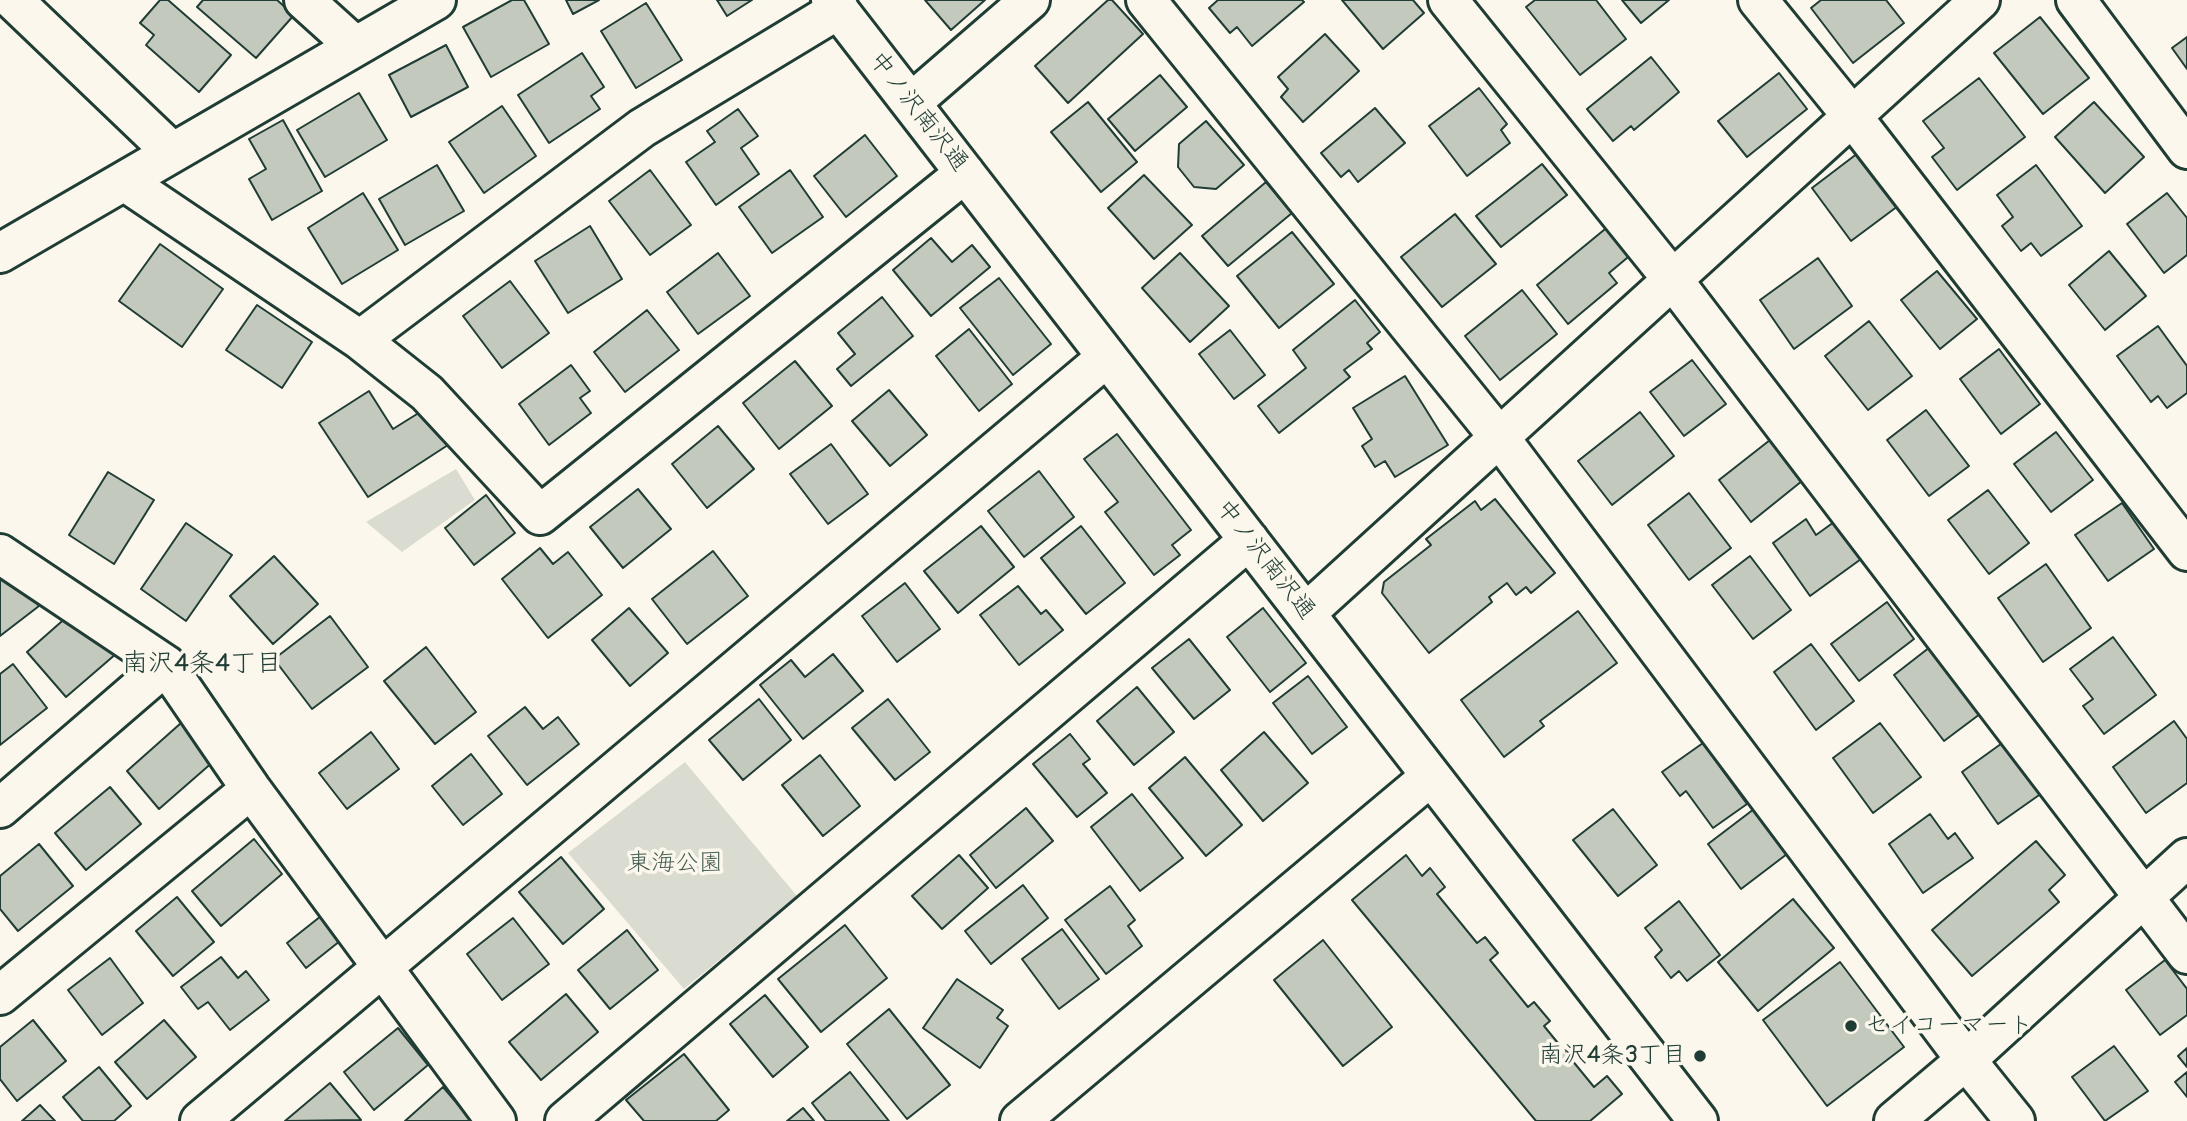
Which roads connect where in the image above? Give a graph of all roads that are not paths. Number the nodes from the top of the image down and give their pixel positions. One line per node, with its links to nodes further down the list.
1 (13, 0): 15 (street)
2 (304, 0): 11 (street)
3 (436, 0): 11 (street)
4 (1030, 0): 12 (street)
5 (1146, 0): 22 (street)
6 (1448, 0): 19 (street)
7 (1758, 0): 13 (street)
8 (1980, 0): 13 (street)
9 (2077, 0): 14 (street)
10 (835, 5): 12 (street, 中ノ沢南沢通); 20 (street)
11 (355, 46): 15 (street)
12 (912, 102): 16 (street, 中ノ沢南沢通)
13 (1852, 116): 19 (street); 24 (street)
14 (2187, 149)
15 (172, 152): 17 (street)
16 (965, 173): 20 (street); 21 (street, 中ノ沢南沢通)
17 (124, 181): 18 (street); 20 (street)
18 (0, 253)
19 (1673, 280): 22 (street); 32 (street)
20 (360, 340)
21 (1107, 357): 23 (street, 中ノ沢南沢通); 34 (street)
22 (1499, 438): 26 (street); 36 (street)
23 (1249, 540): 26 (street, 中ノ沢南沢通); 39 (street)
24 (2187, 551)
25 (0, 554): 27 (street)
26 (1306, 612): 28 (street, 中ノ沢南沢通)
27 (166, 665): 29 (street); 30 (street)
28 (1431, 776): 40 (street); 41 (street, 中ノ沢南沢通)
29 (251, 789): 34 (street); 35 (street)
30 (0, 808)
31 (2187, 858): 32 (street)
32 (2143, 899): 33 (street); 36 (street)
33 (2187, 954)
34 (383, 968): 37 (street); 38 (street)
35 (0, 995)
36 (1966, 1060): 42 (street); 43 (street)
37 (200, 1121)
38 (496, 1121)
39 (565, 1121)
40 (1020, 1121)
41 (1698, 1121)
42 (1894, 1121)
43 (2015, 1121)

